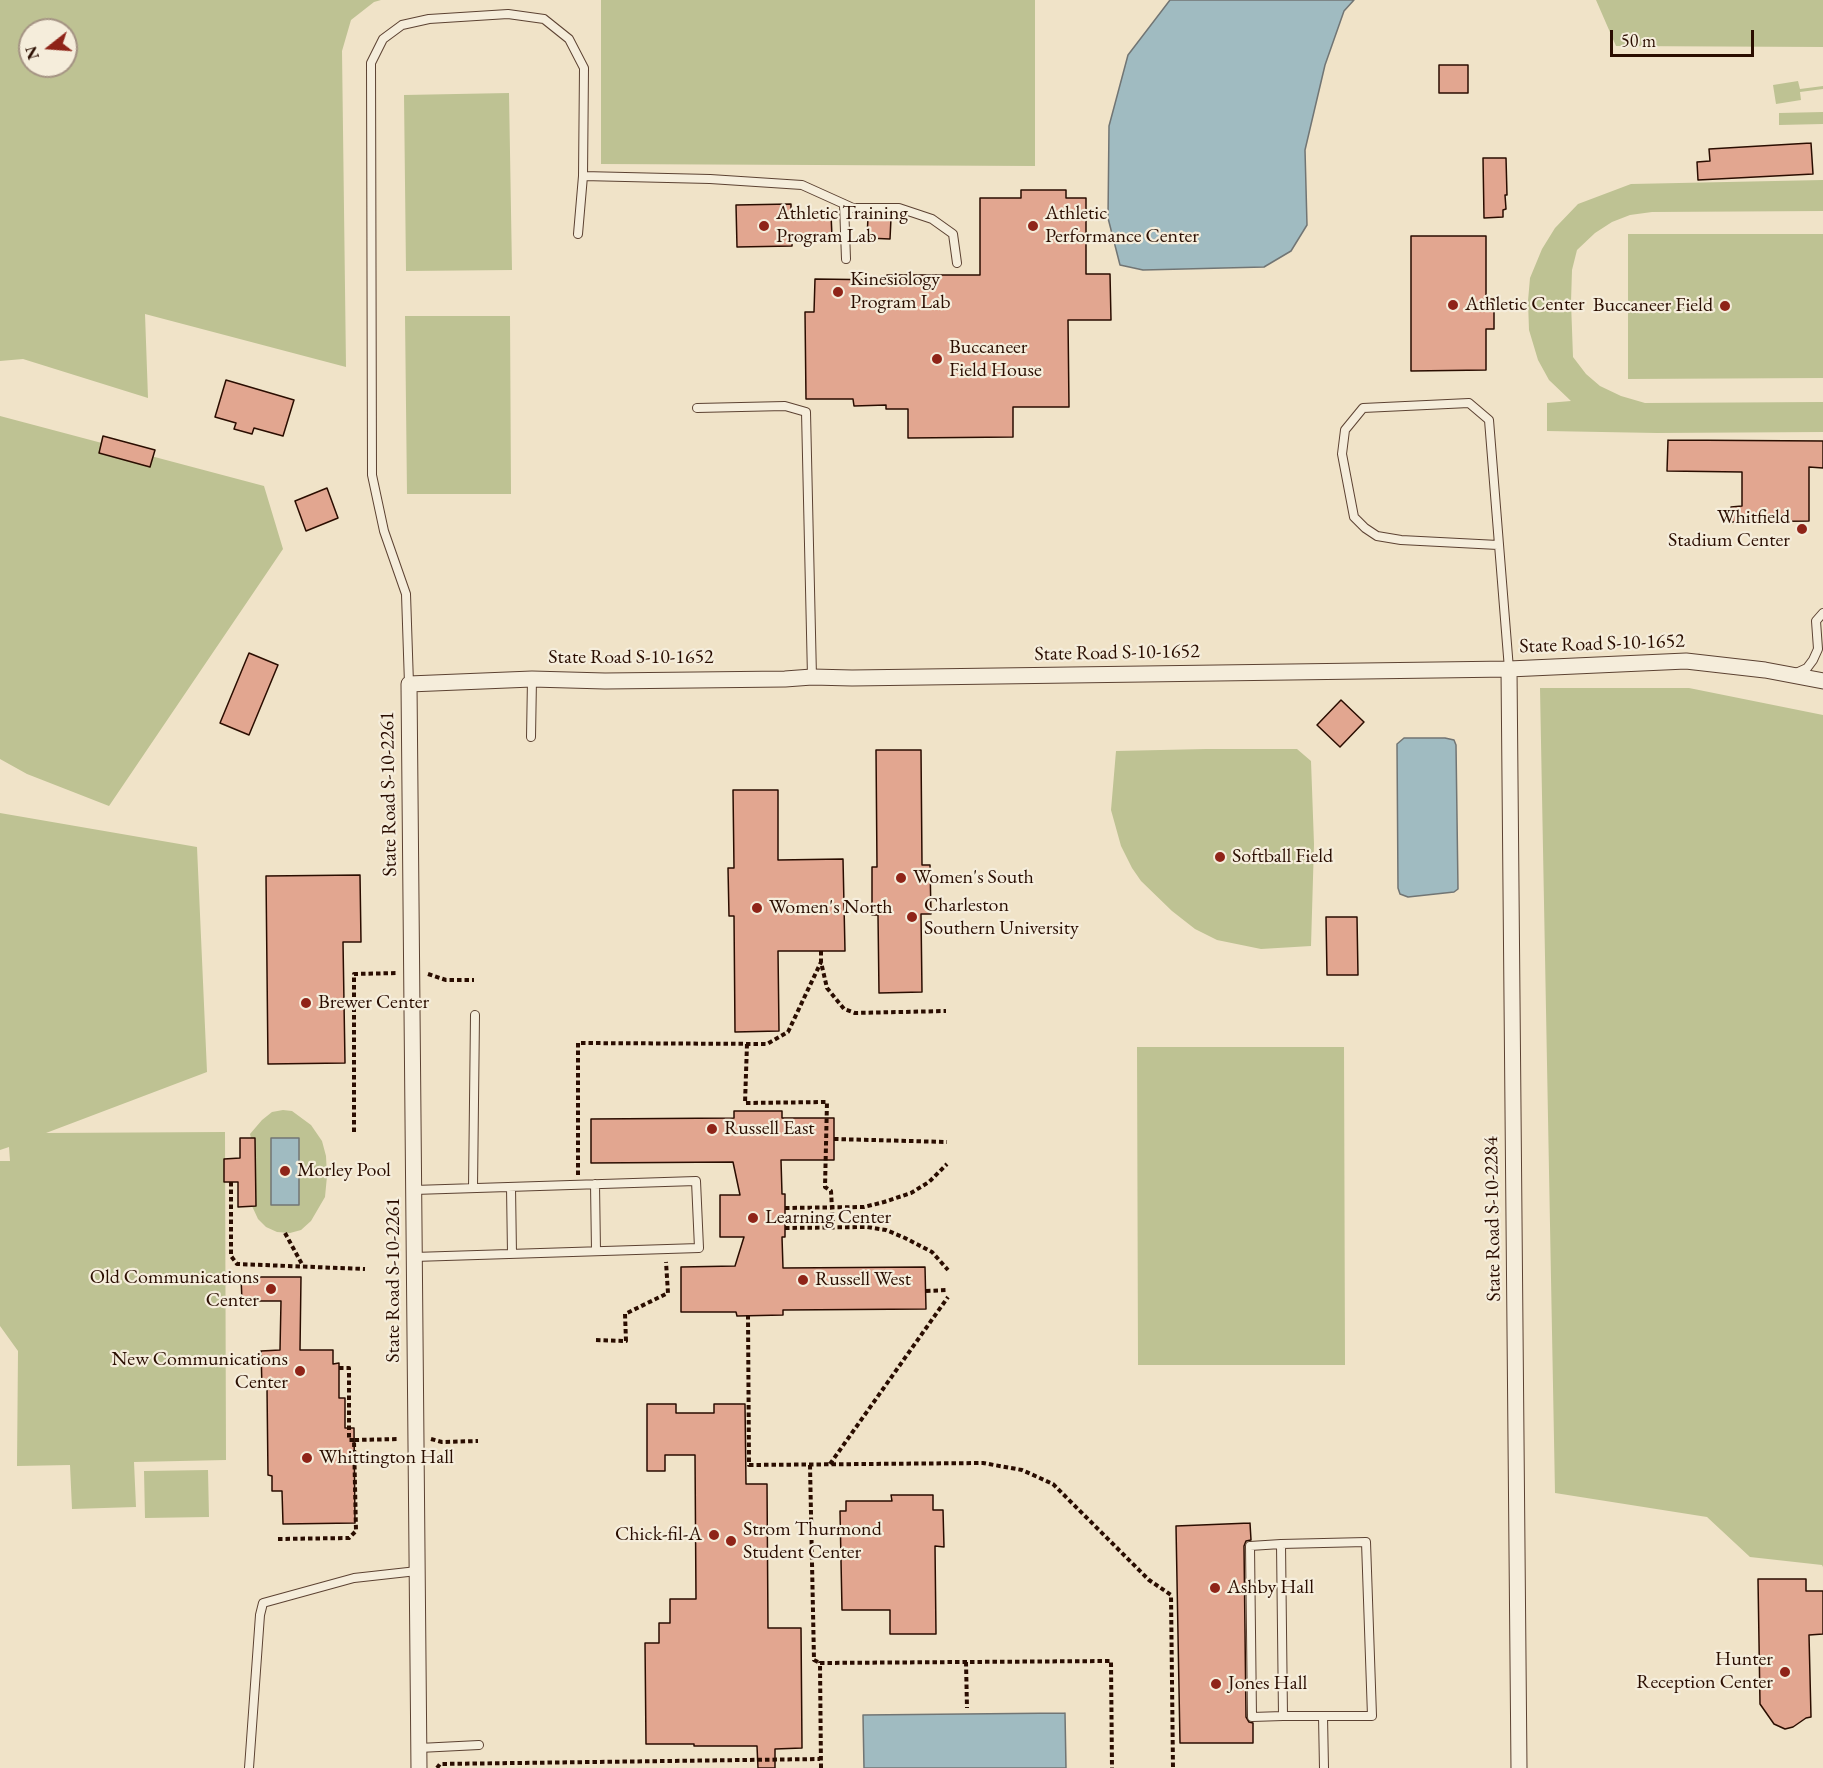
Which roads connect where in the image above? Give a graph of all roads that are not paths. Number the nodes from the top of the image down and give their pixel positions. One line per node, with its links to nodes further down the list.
1 (583, 176): 2 (lane); 3 (lane); 15 (lane)
2 (844, 204): 4 (lane); 5 (lane)
3 (578, 234)
4 (846, 259)
5 (957, 263)
6 (697, 408): 12 (lane)
7 (1498, 545): 7 (lane); 9 (lane)
8 (1823, 613): 11 (lane)
9 (1509, 669): 11 (street, State Road S-10-1652); 12 (street, State Road S-10-1652); 34 (street, State Road S-10-2284)
10 (1823, 674): 11 (lane)
11 (1791, 675): 14 (street, State Road S-10-1652)
12 (812, 677): 13 (street, State Road S-10-1652)
13 (532, 679): 15 (street, State Road S-10-1652); 16 (lane)
14 (1823, 681)
15 (409, 684): 21 (street, State Road S-10-2261)
16 (531, 737)
17 (475, 1015): 20 (lane)
18 (596, 1184): 19 (lane); 22 (lane); 22 (lane)
19 (511, 1187): 20 (lane); 23 (lane)
20 (473, 1188): 21 (lane)
21 (414, 1190): 24 (street, State Road S-10-2261)
22 (596, 1251): 23 (lane)
23 (512, 1254): 24 (lane)
24 (414, 1257): 26 (street, State Road S-10-2261)
25 (1281, 1544): 27 (lane); 27 (lane); 28 (lane)
26 (417, 1571): 30 (street, State Road S-10-2261); 31 (lane)
27 (1283, 1716): 28 (lane)
28 (1323, 1716): 33 (lane)
29 (479, 1745): 30 (lane)
30 (419, 1748): 32 (street, State Road S-10-2261)
31 (249, 1768)
32 (419, 1768)
33 (1324, 1768)
34 (1519, 1768)

